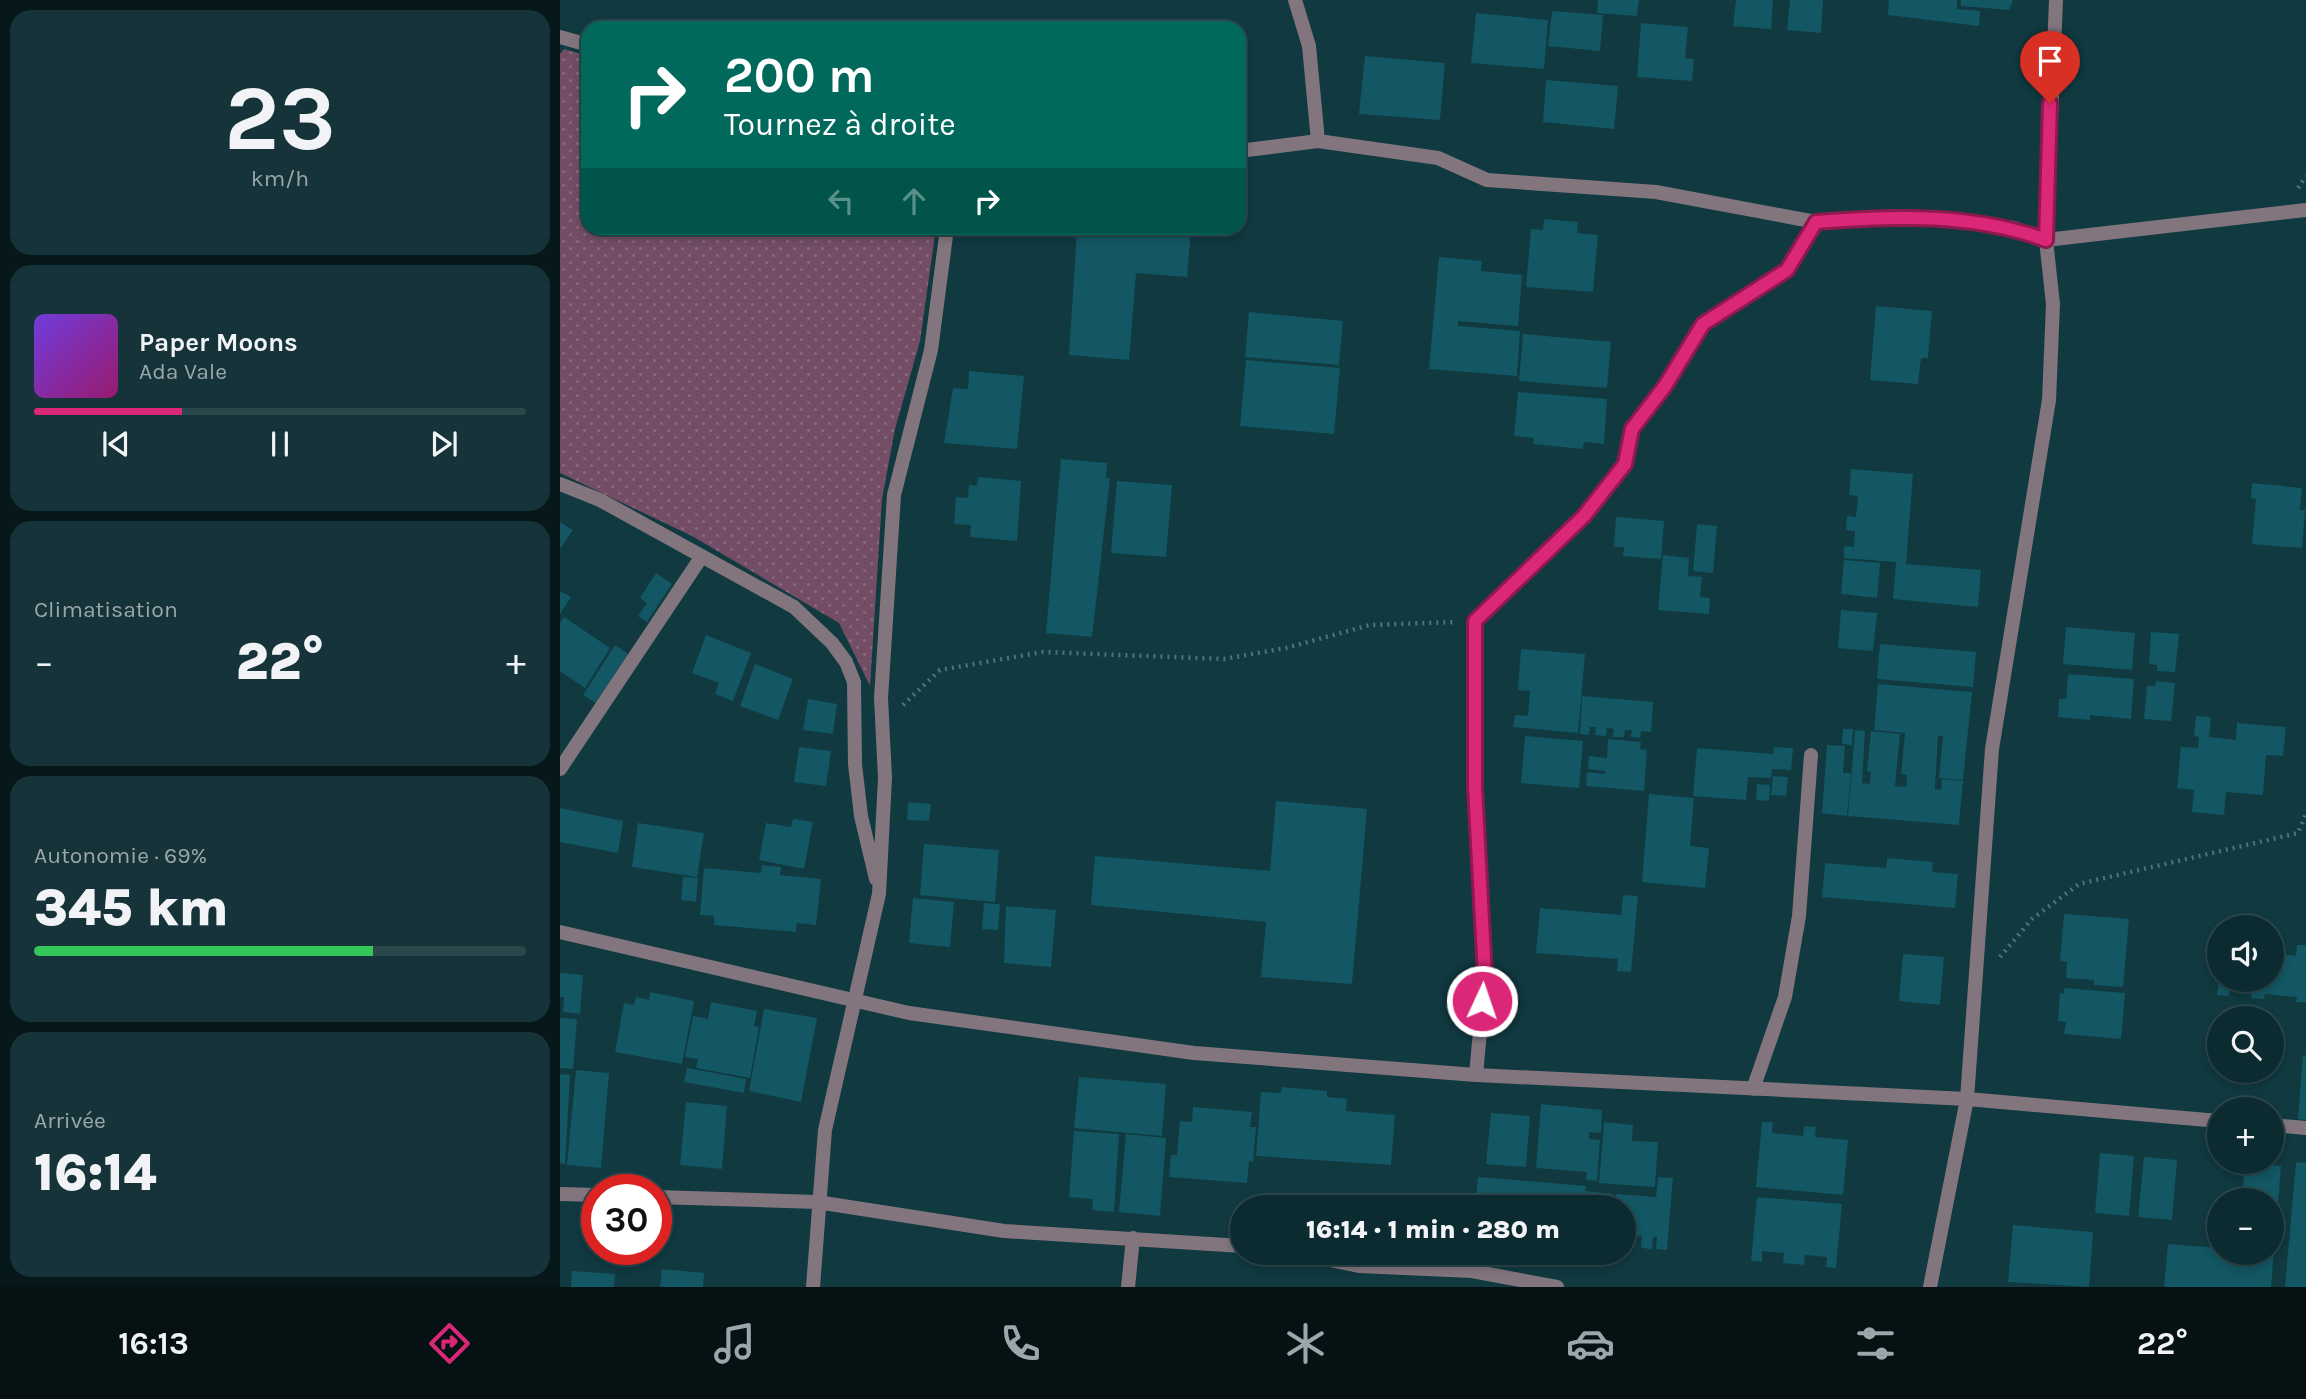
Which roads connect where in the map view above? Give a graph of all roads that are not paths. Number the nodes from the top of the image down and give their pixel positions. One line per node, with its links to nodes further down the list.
1 (1295, 0): 5 (street)
2 (2056, 0): 10 (street)
3 (560, 37): 4 (street)
4 (581, 44)
5 (1318, 141): 6 (street); 8 (street)
6 (1246, 150)
7 (2306, 209): 10 (street)
8 (1816, 222): 10 (street); 18 (street)
9 (946, 235): 15 (street)
10 (2046, 240): 20 (street)
11 (560, 484): 12 (street)
12 (702, 556): 14 (street); 15 (street)
13 (1811, 755): 19 (street)
14 (560, 769)
15 (879, 894): 17 (street)
16 (560, 932): 17 (street)
17 (853, 1001): 18 (street); 27 (street)
18 (1476, 1075): 19 (street)
19 (1753, 1089): 20 (street)
20 (1966, 1099): 21 (street); 34 (street)
21 (2207, 1120)
22 (2284, 1126): 23 (street)
23 (2306, 1128)
24 (560, 1194): 25 (street)
25 (581, 1195)
26 (672, 1197): 27 (street)
27 (817, 1202): 28 (street); 31 (street)
28 (1133, 1238): 29 (street); 32 (street)
29 (1230, 1245)
30 (1355, 1265): 33 (street)
31 (813, 1287)
32 (1128, 1287)
33 (1557, 1287)
34 (1930, 1287)

